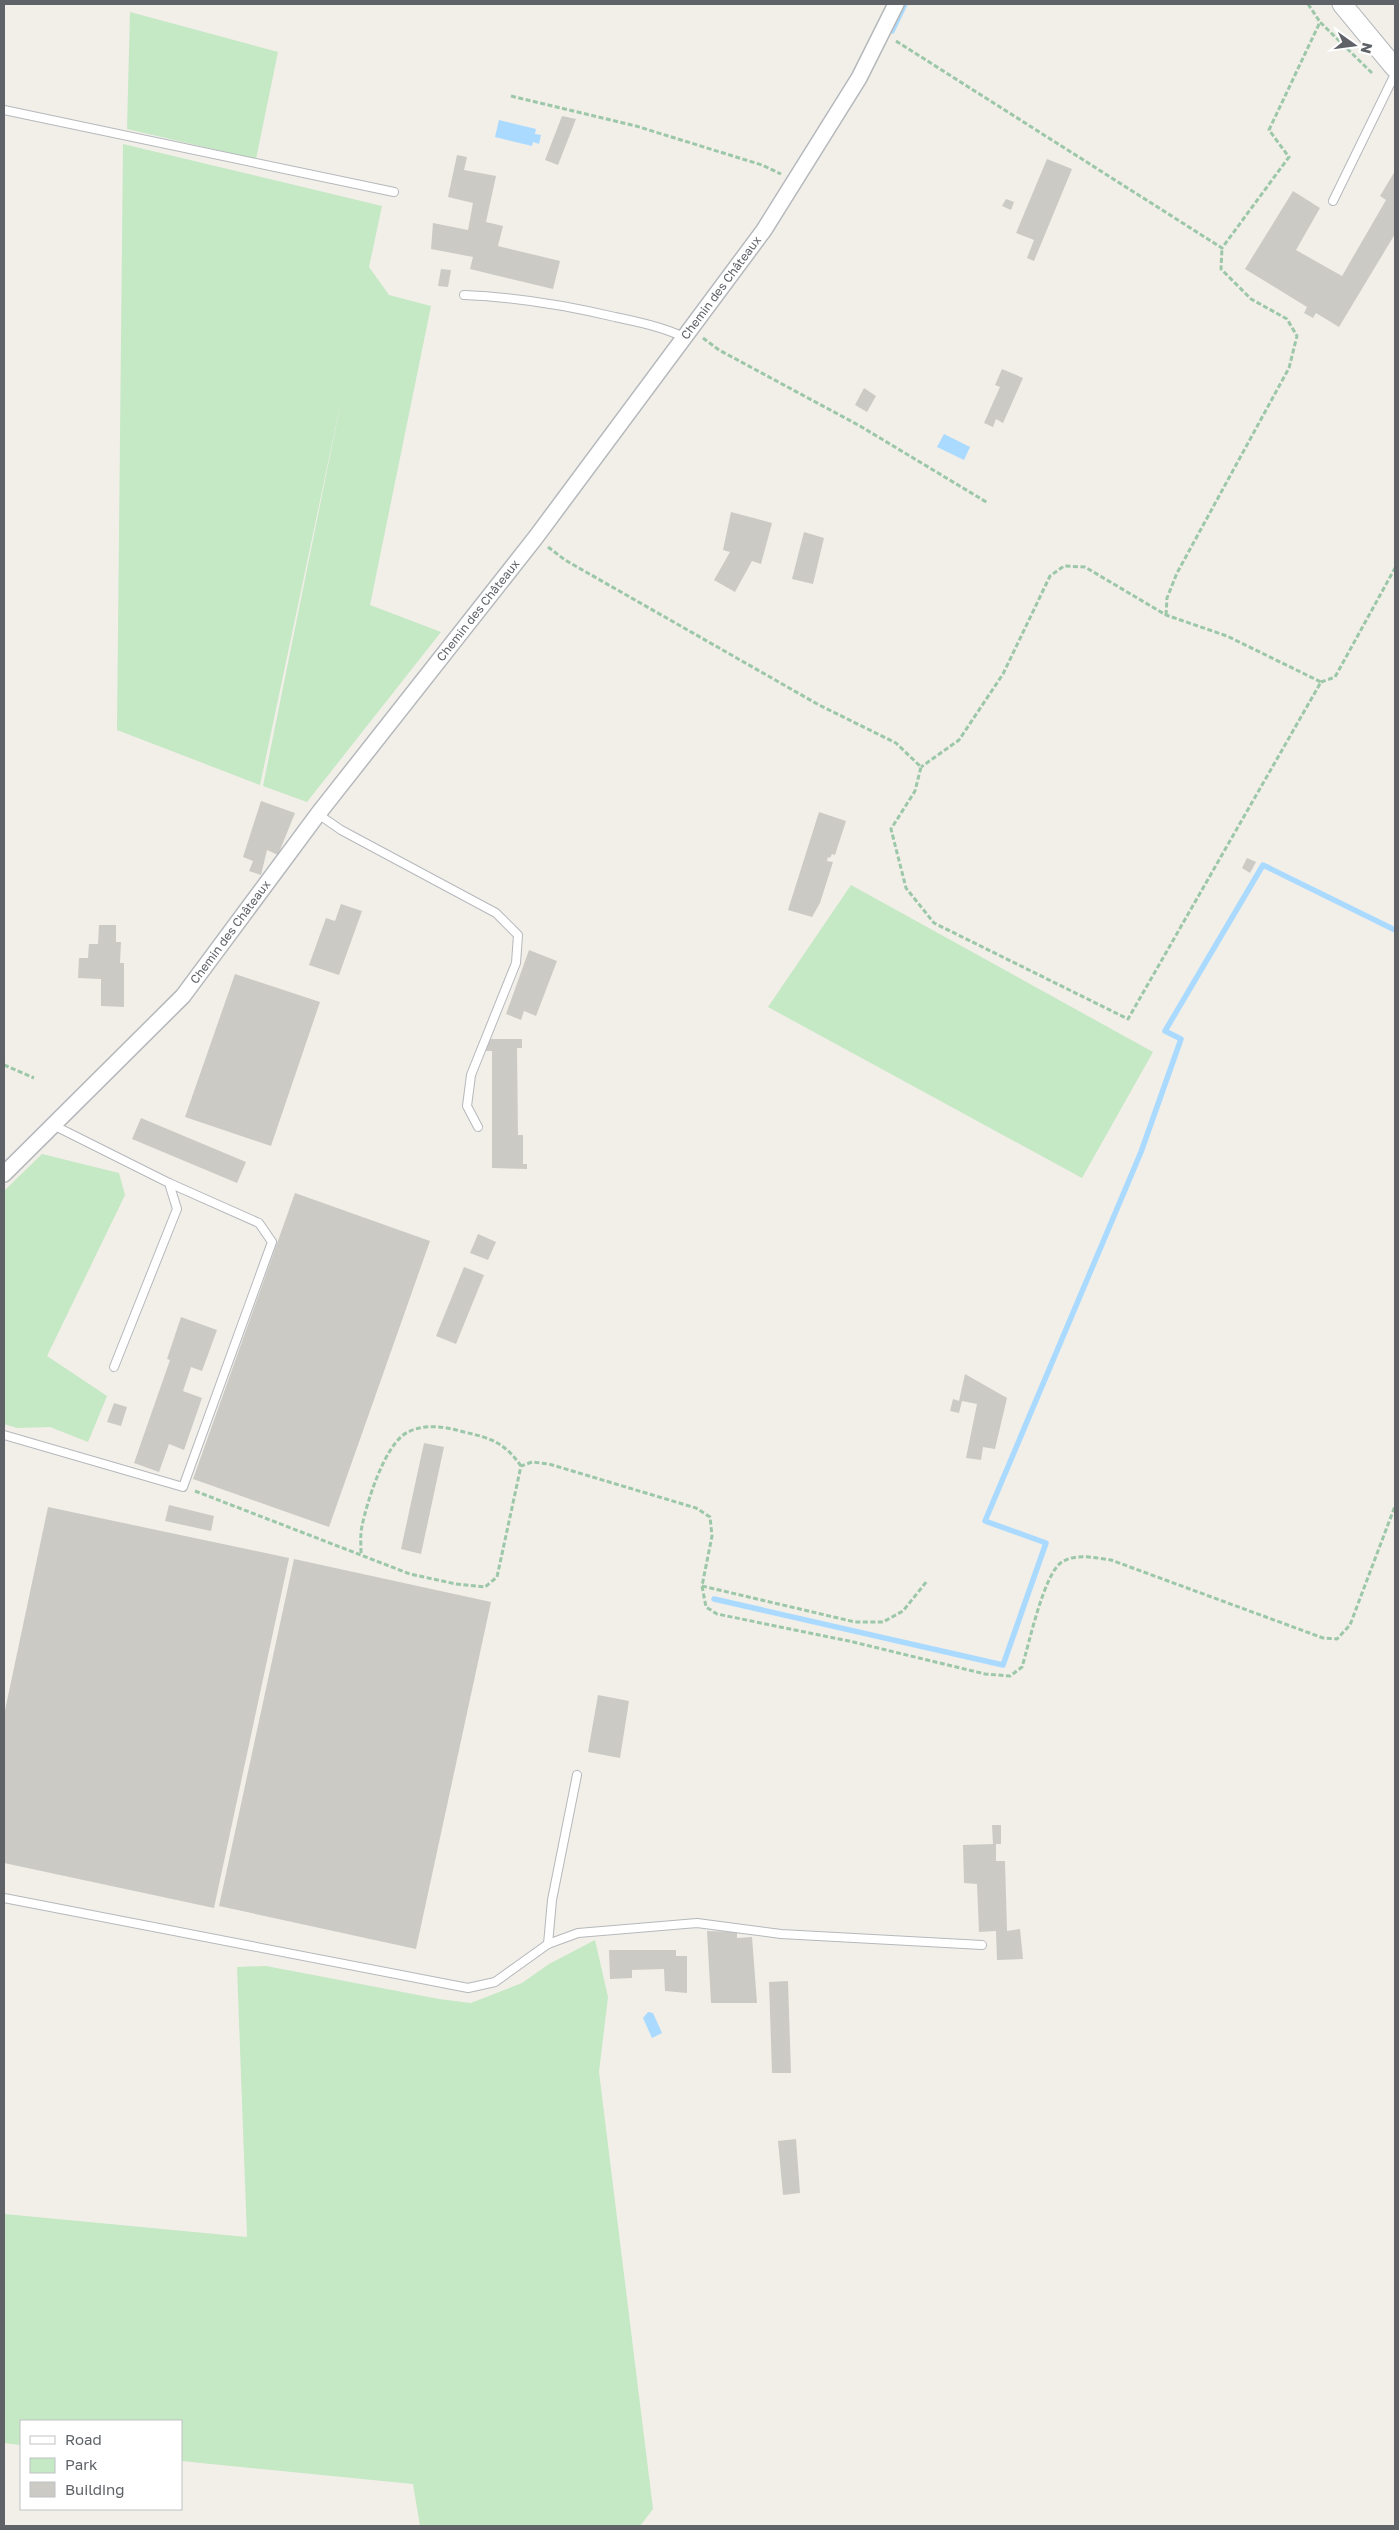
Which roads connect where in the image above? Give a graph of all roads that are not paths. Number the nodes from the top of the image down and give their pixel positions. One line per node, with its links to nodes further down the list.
1 (896, 4): 9 (street, Chemin des Châteaux)
2 (1342, 4): 3 (street)
3 (1395, 68)
4 (1395, 74): 7 (lane)
5 (4, 110): 6 (lane)
6 (394, 192)
7 (1333, 200)
8 (464, 295): 9 (lane)
9 (687, 333): 10 (street, Chemin des Châteaux)
10 (318, 814): 11 (street, Chemin des Châteaux); 12 (lane)
11 (53, 1125): 13 (street, Chemin des Châteaux); 14 (lane)
12 (478, 1127)
13 (4, 1174)
14 (169, 1183): 15 (lane); 16 (lane)
15 (114, 1367)
16 (4, 1435)
17 (577, 1775): 19 (lane)
18 (4, 1898): 19 (lane)
19 (548, 1944): 20 (lane)
20 (982, 1945)

